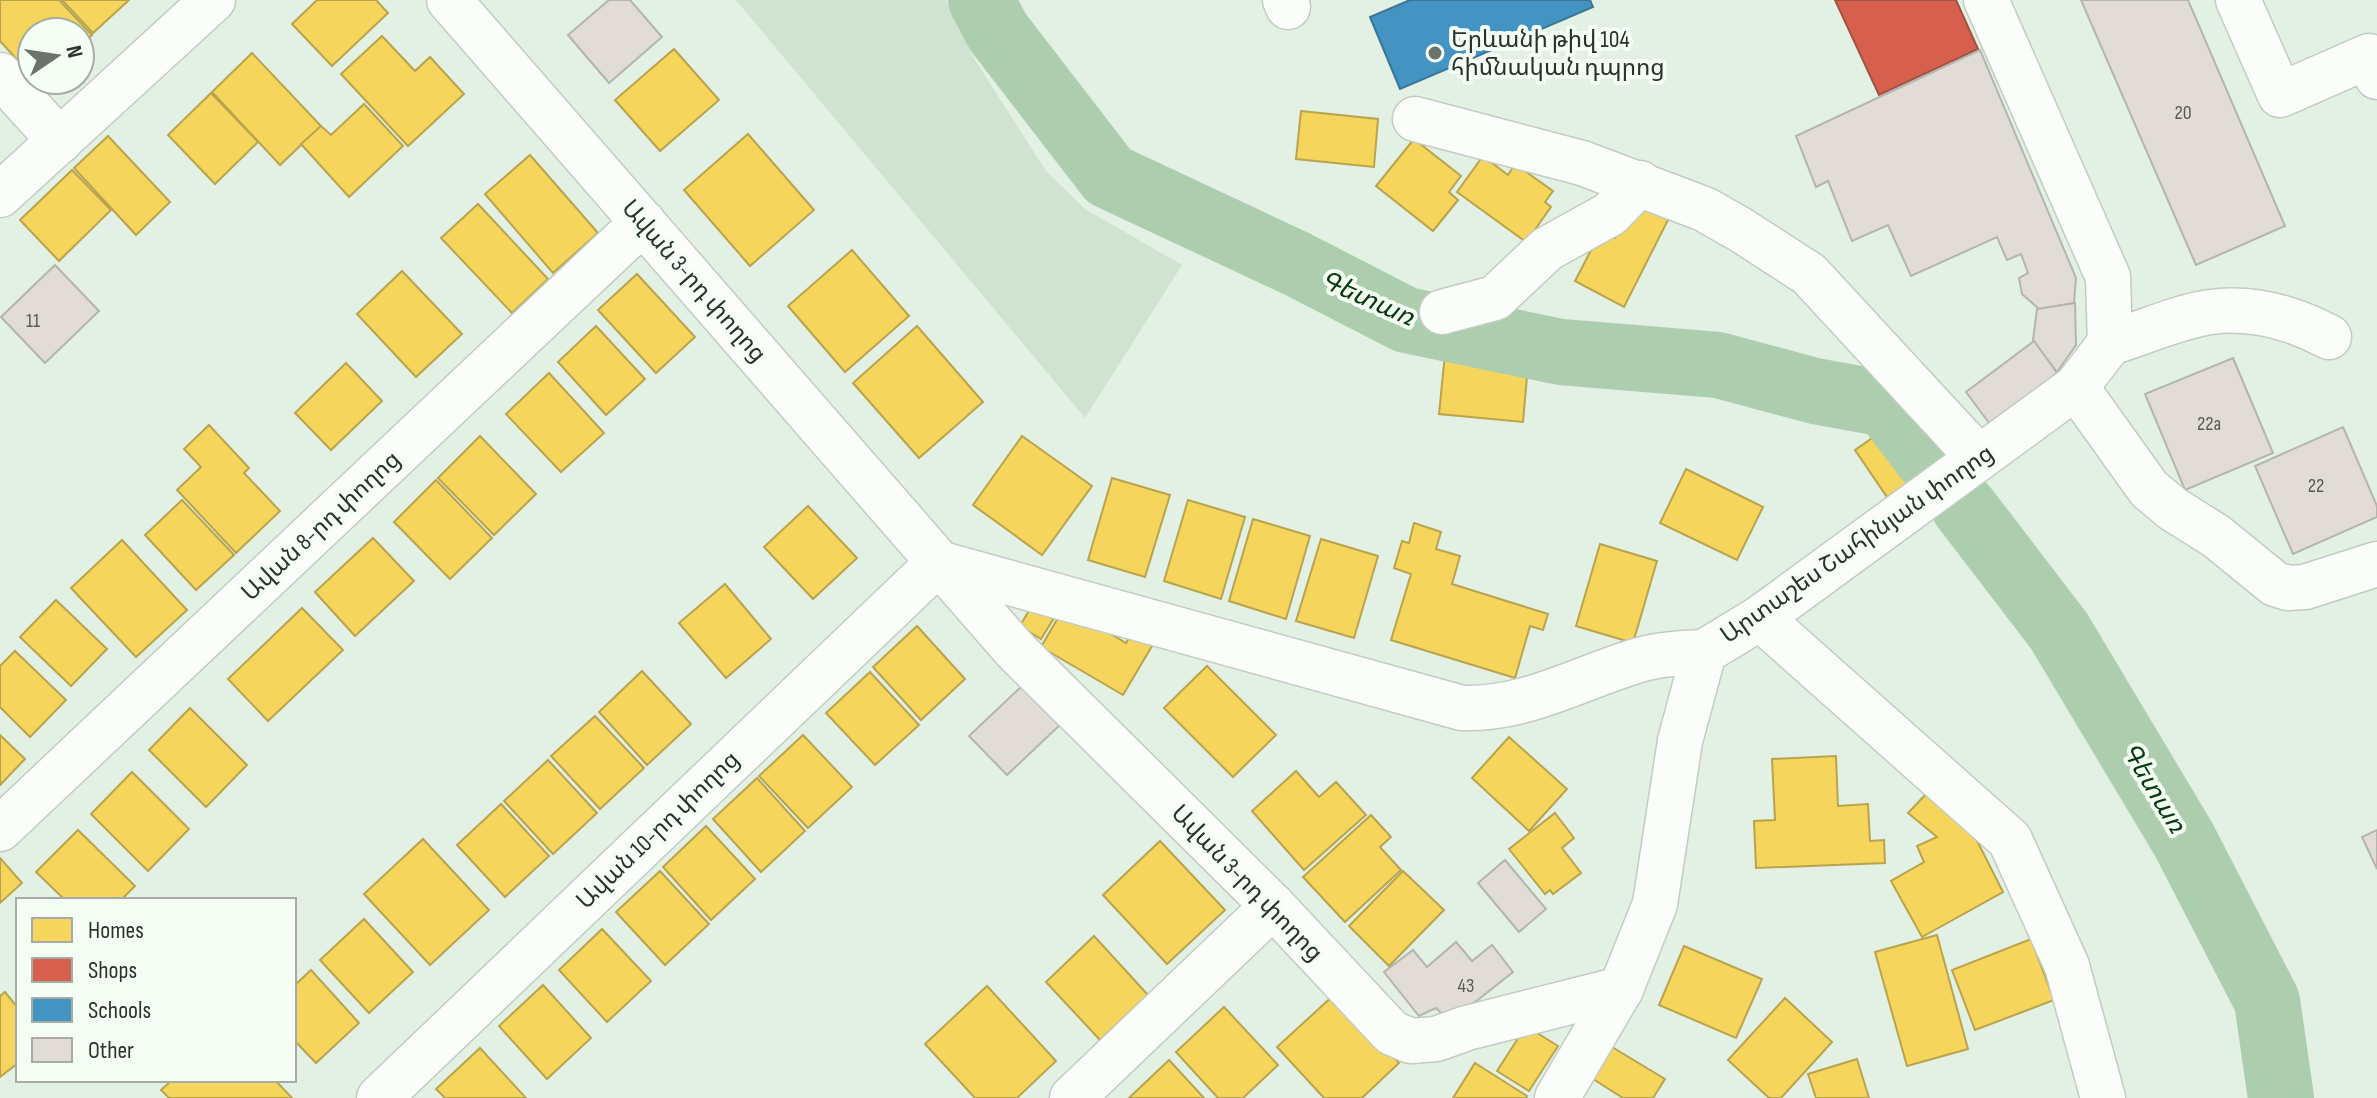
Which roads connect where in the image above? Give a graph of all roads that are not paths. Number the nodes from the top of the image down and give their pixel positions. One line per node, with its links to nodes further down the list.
1 (213, 0): 8 (street)
2 (449, 0): 11 (street, Ավան 3-րդ փողոց)
3 (1986, 0): 14 (street)
4 (2238, 0): 6 (street)
5 (0, 75): 8 (street)
6 (2377, 77)
7 (1415, 119): 9 (street)
8 (60, 141): 10 (street)
9 (1640, 183): 12 (street); 16 (street)
10 (0, 195)
11 (643, 222): 17 (street, Ավան 3-րդ փողոց); 21 (street, Ավան 8-րդ փողոց)
12 (1442, 312)
13 (2329, 337): 14 (street)
14 (2110, 343): 15 (street, Արտաշես Շահինյան փողոց)
15 (2076, 387): 16 (street, Արտաշես Շահինյան փողոց); 18 (street)
16 (1979, 458): 19 (street, Արտաշես Շահինյան փողոց)
17 (938, 563): 20 (street); 22 (street, Ավան 3-րդ փողոց); 24 (street, Ավան 10-րդ փողոց)
18 (2377, 564)
19 (1760, 618): 20 (street, Արտաշես Շահինյան փողոց); 27 (street)
20 (1704, 652): 23 (street, Արտաշես Շահինյան փողոց)
21 (0, 829)
22 (1273, 906): 23 (street, Ավան 3-րդ փողոց); 25 (street)
23 (1621, 989): 26 (street, Արտաշես Շահինյան փողոց)
24 (379, 1098)
25 (1072, 1098)
26 (1557, 1098)
27 (2103, 1098)

